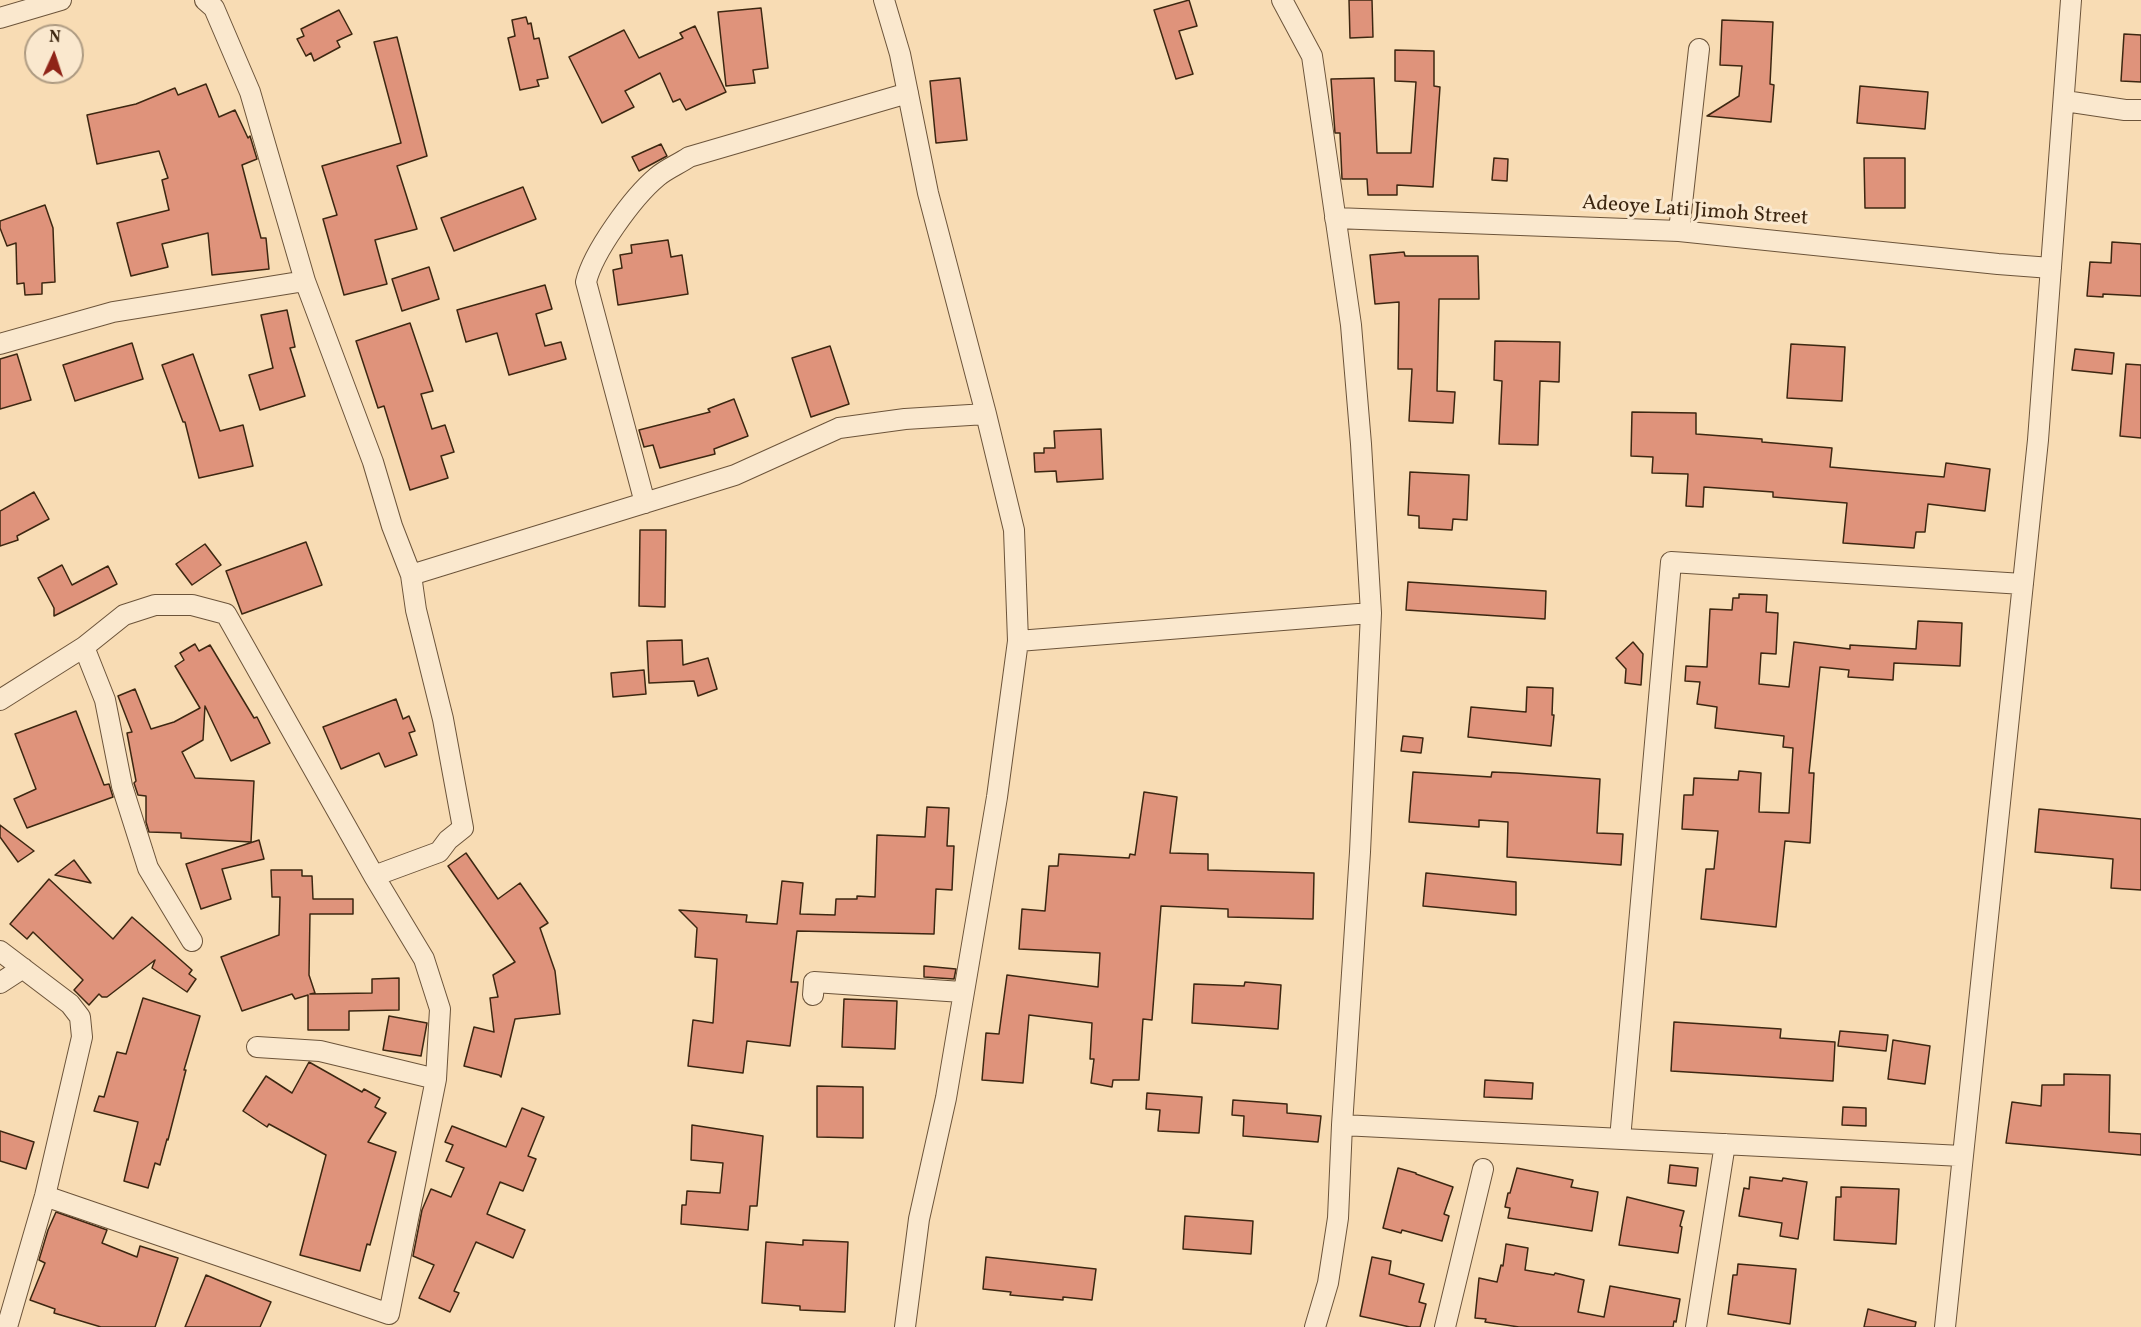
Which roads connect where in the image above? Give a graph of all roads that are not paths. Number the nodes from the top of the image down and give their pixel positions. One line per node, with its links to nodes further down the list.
1 (61, 0): 6 (street)
2 (205, 0): 14 (street)
3 (884, 0): 8 (street)
4 (1282, 0): 11 (street)
5 (2071, 0): 9 (street)
6 (0, 18)
7 (1699, 49): 12 (street)
8 (908, 93): 16 (street); 17 (street)
9 (2065, 101): 10 (street); 13 (street)
10 (2141, 110)
11 (1335, 218): 12 (street, Adeoye Lati Jimoh Street); 20 (street)
12 (1679, 231): 13 (street, Adeoye Lati Jimoh Street)
13 (2051, 268): 19 (street)
14 (305, 281): 15 (street); 18 (street)
15 (0, 344)
16 (986, 414): 17 (street); 21 (street)
17 (645, 502): 18 (street)
18 (411, 575): 24 (street)
19 (2023, 584): 34 (street); 36 (street)
20 (1371, 613): 21 (street); 33 (street)
21 (1018, 641): 29 (street)
22 (84, 647): 23 (street); 24 (street); 25 (street)
23 (0, 700)
24 (374, 876): 32 (street)
25 (192, 941)
26 (0, 951): 27 (street)
27 (23, 968): 28 (street); 38 (street)
28 (0, 983)
29 (962, 992): 30 (street); 40 (street)
30 (813, 995)
31 (257, 1047): 32 (street)
32 (436, 1079): 38 (street)
33 (1342, 1125): 34 (street); 41 (street)
34 (1620, 1139): 35 (street)
35 (1725, 1144): 36 (street); 43 (street)
36 (1962, 1156): 44 (street)
37 (1483, 1169): 42 (street)
38 (45, 1196): 39 (street)
39 (7, 1327)
40 (905, 1327)
41 (1315, 1327)
42 (1445, 1327)
43 (1696, 1327)
44 (1945, 1327)

